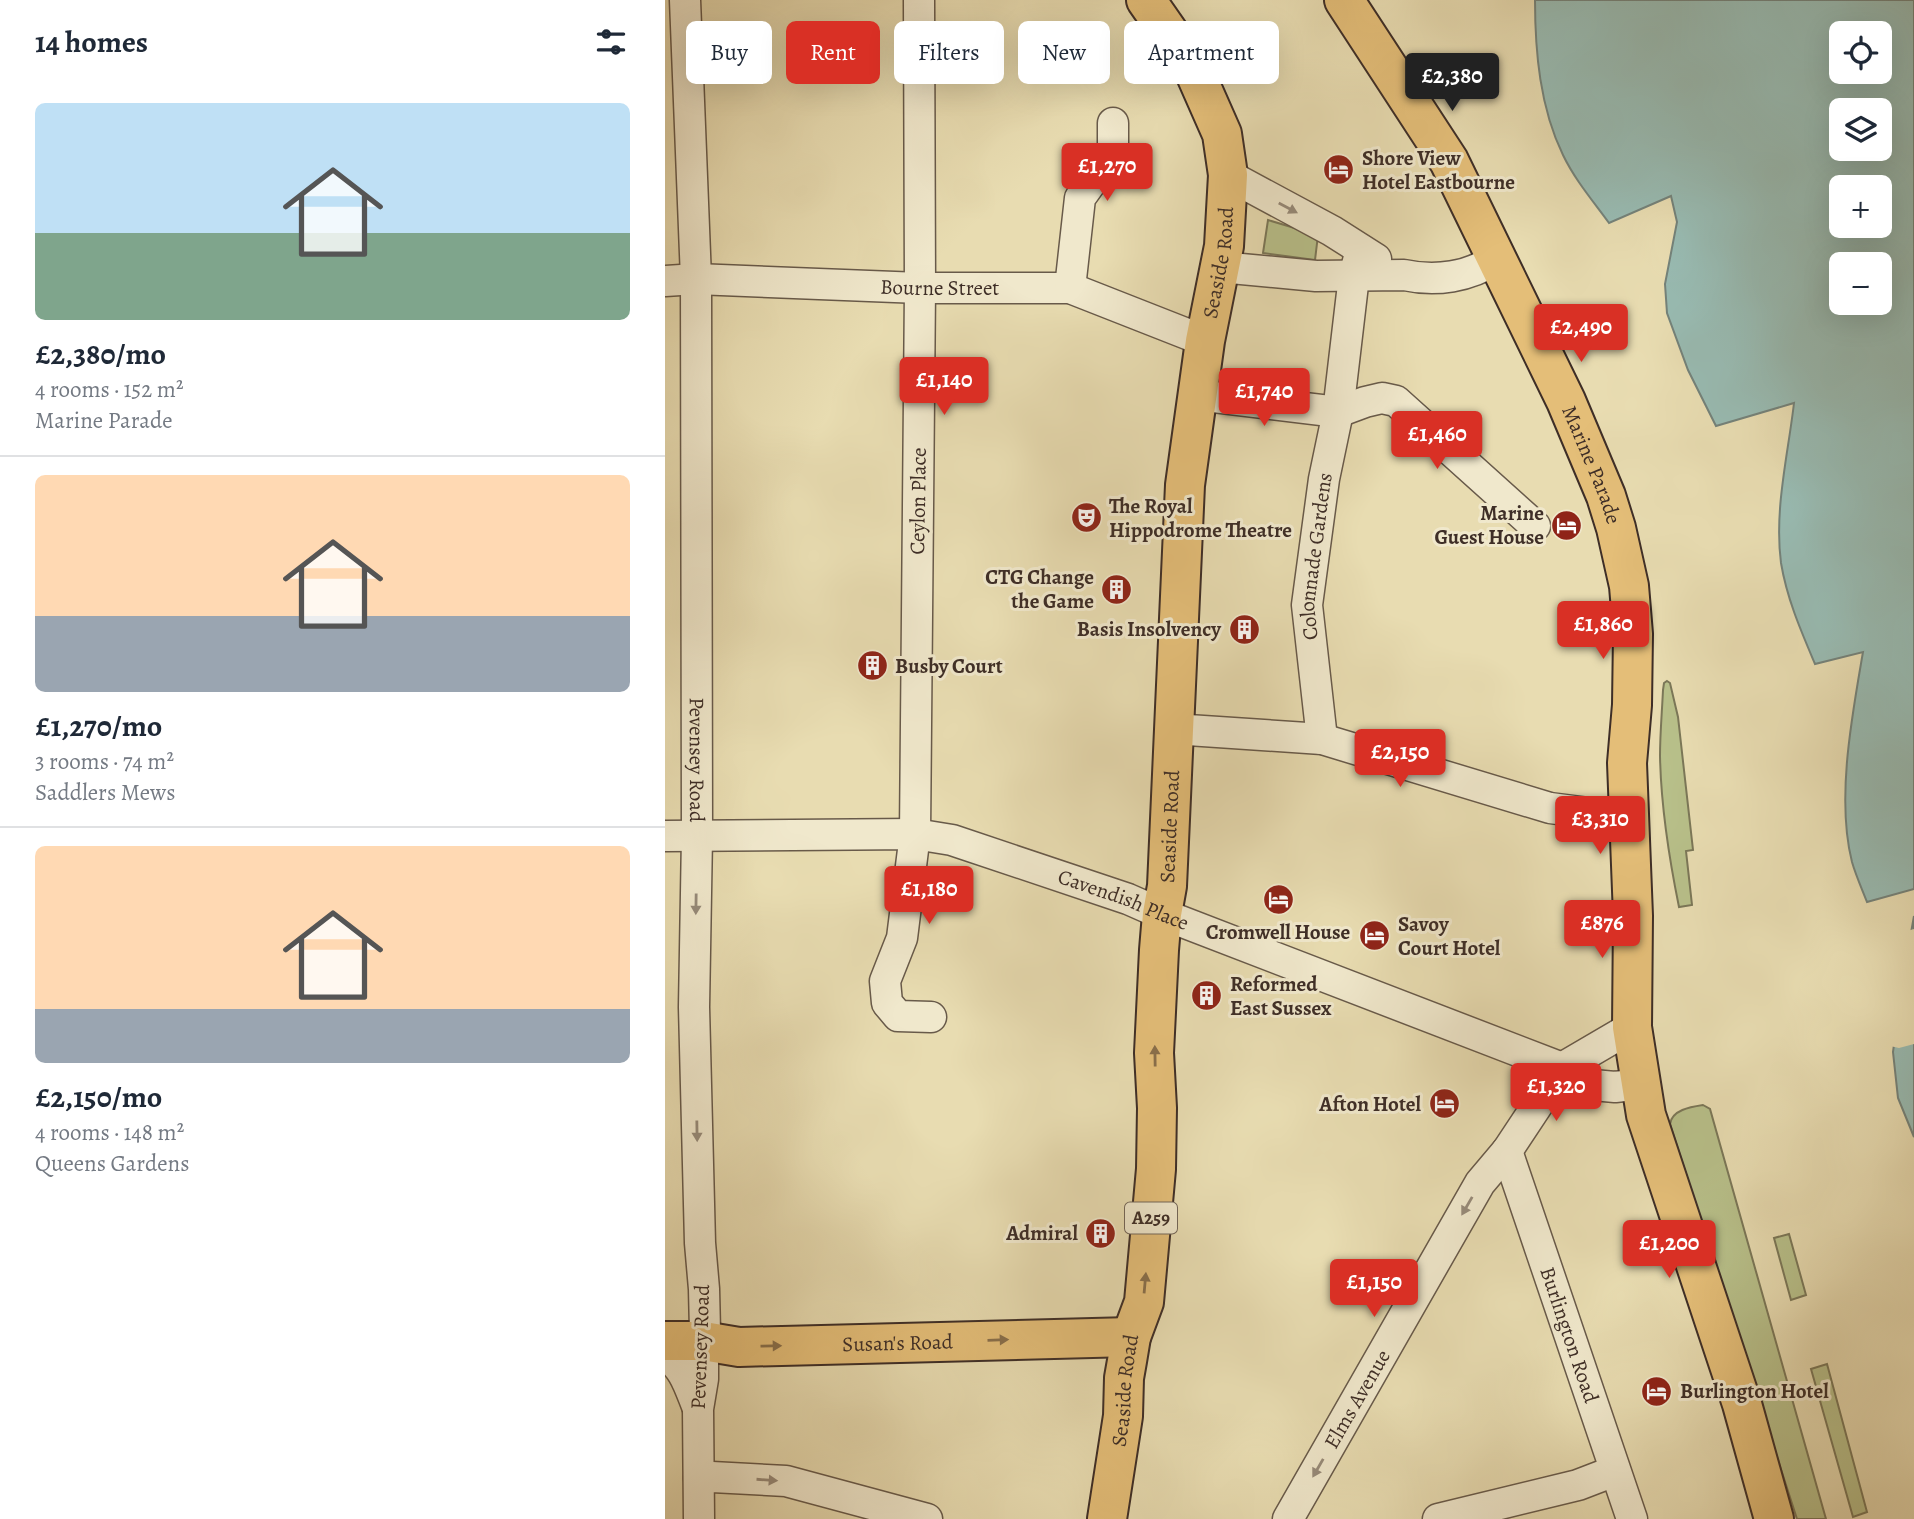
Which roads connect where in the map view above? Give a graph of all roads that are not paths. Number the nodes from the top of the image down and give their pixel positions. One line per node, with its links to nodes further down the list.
1 (685, 0): 12 (street, Pevensey Road)
2 (919, 0): 14 (street, Ceylon Place)
3 (1146, 0): 6 (main road, Seaside Road / A259)
4 (1343, 0): 8 (main road, Marine Parade)
5 (1113, 123): 15 (street)
6 (1228, 175): 7 (street, one-way to 7); 10 (main road, Seaside Road / A259)
7 (1332, 231): 9 (street); 11 (street)
8 (1496, 259): 9 (street); 22 (main road, Marine Parade)
9 (1357, 263): 11 (street); 18 (street, Colonnade Gardens)
10 (1220, 267): 11 (street); 16 (main road, Seaside Road / A259)
11 (1316, 276)
12 (696, 279): 13 (street, Bourne Street); 14 (street, Bourne Street); 25 (street, Pevensey Road)
13 (665, 281)
14 (920, 288): 15 (street, Bourne Street); 23 (street, Ceylon Place)
15 (1070, 288): 16 (street, Bourne Street)
16 (1205, 341): 17 (main road, Seaside Road / A259)
17 (1197, 395): 18 (street); 20 (main road, Seaside Road / A259)
18 (1338, 412): 19 (street); 21 (street, Colonnade Gardens)
19 (1535, 526)
20 (1173, 729): 21 (street); 26 (main road, Seaside Road / A259)
21 (1322, 739): 22 (street)
22 (1628, 818): 28 (main road, Marine Parade)
23 (915, 834): 25 (street, Cavendish Place); 26 (street, Cavendish Place); 27 (street, Ceylon Place)
24 (665, 836): 25 (street, Cavendish Place)
25 (697, 836): 34 (street, Pevensey Road, one-way to 34)
26 (1162, 914): 29 (street, Cavendish Place); 32 (main road, Seaside Road / A259, one-way to 26)
27 (931, 1017)
28 (1632, 1027): 29 (street); 30 (main road, Marine Parade)
29 (1562, 1068): 30 (street, Cavendish Place); 31 (street, Elms Avenue)
30 (1641, 1084): 45 (main road, Marine Parade)
31 (1507, 1151): 37 (street, Burlington Road); 42 (street, Elms Avenue, one-way to 42)
32 (1131, 1337): 34 (main road, Susan's Road, one-way to 32); 41 (main road, Seaside Road / A259)
33 (665, 1341): 34 (main road, Susan's Road)
34 (703, 1341): 36 (street, Pevensey Road)
35 (665, 1354): 36 (street)
36 (698, 1409): 38 (street, Pevensey Road)
37 (1613, 1468): 43 (street); 44 (street, Burlington Road)
38 (699, 1478): 39 (street, Pevensey Road); 40 (street, one-way to 40)
39 (699, 1519)
40 (927, 1519)
41 (1107, 1519)
42 (1288, 1519)
43 (1438, 1519)
44 (1632, 1519)
45 (1774, 1519)

